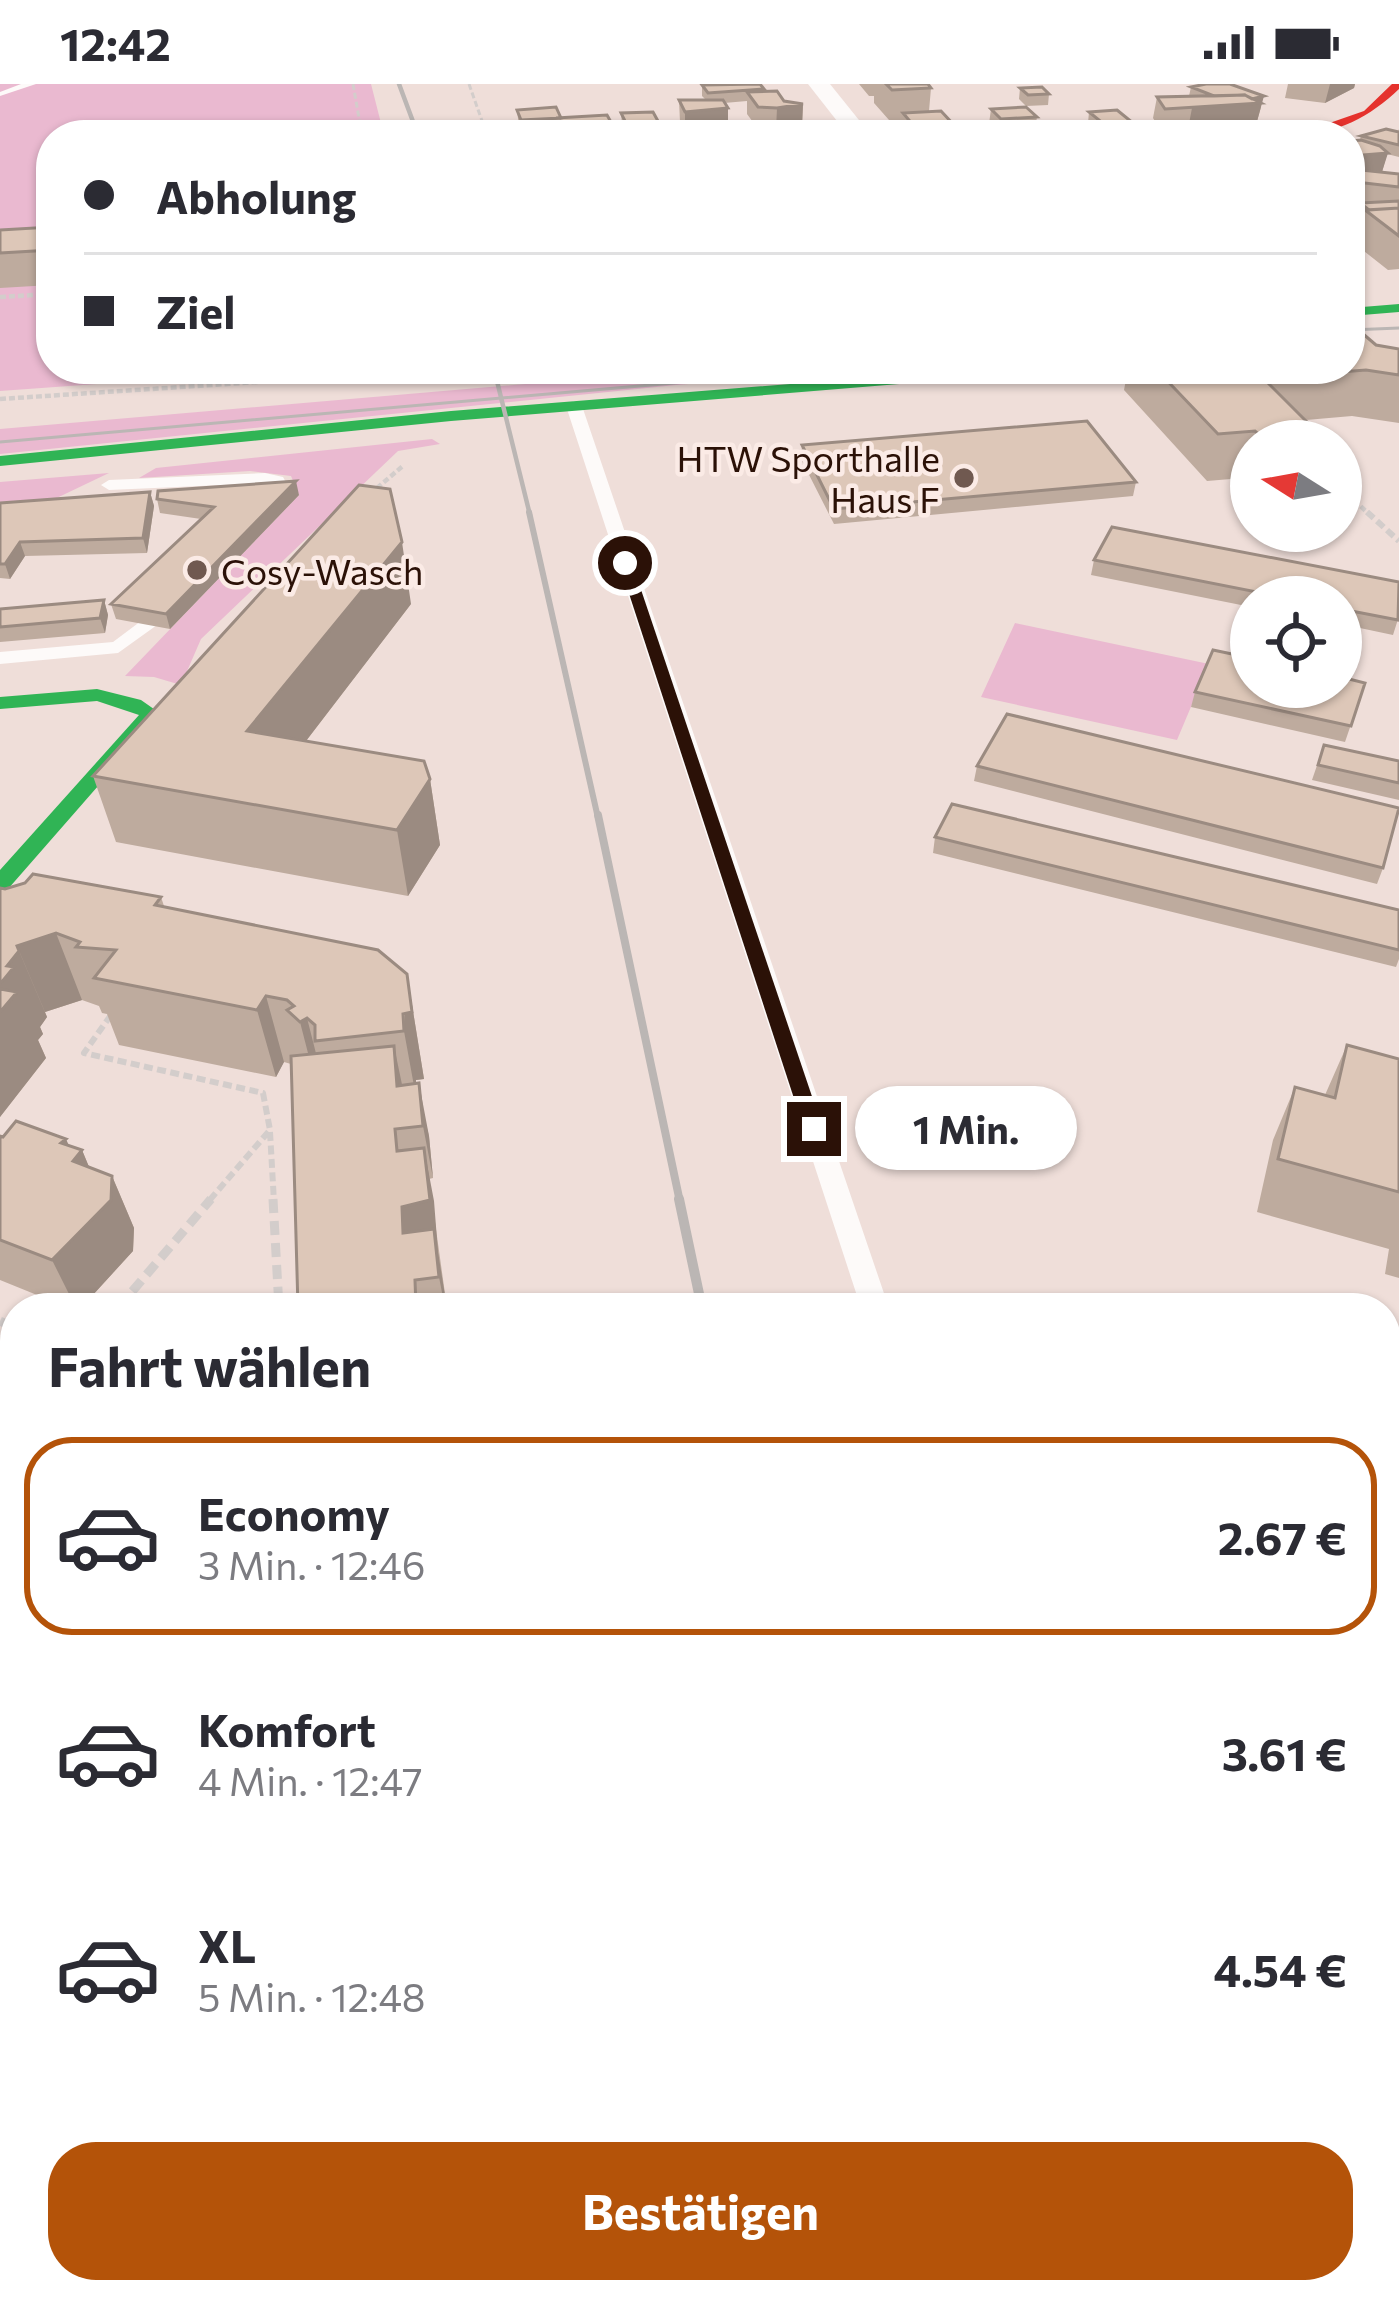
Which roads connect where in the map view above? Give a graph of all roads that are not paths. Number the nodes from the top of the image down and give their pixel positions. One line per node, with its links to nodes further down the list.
1 (32, 84): 4 (lane)
2 (819, 84): 5 (street)
3 (1398, 84): 6 (main road)
4 (3, 95)
5 (847, 120)
6 (1351, 120)
7 (1399, 308): 8 (main road)
8 (1365, 311)
9 (847, 384): 10 (main road)
10 (574, 406): 11 (main road); 18 (lane)
11 (0, 461)
12 (109, 484): 13 (lane)
13 (272, 497)
14 (148, 626): 15 (lane)
15 (0, 658)
16 (0, 703): 17 (main road)
17 (0, 884)
18 (869, 1293)

